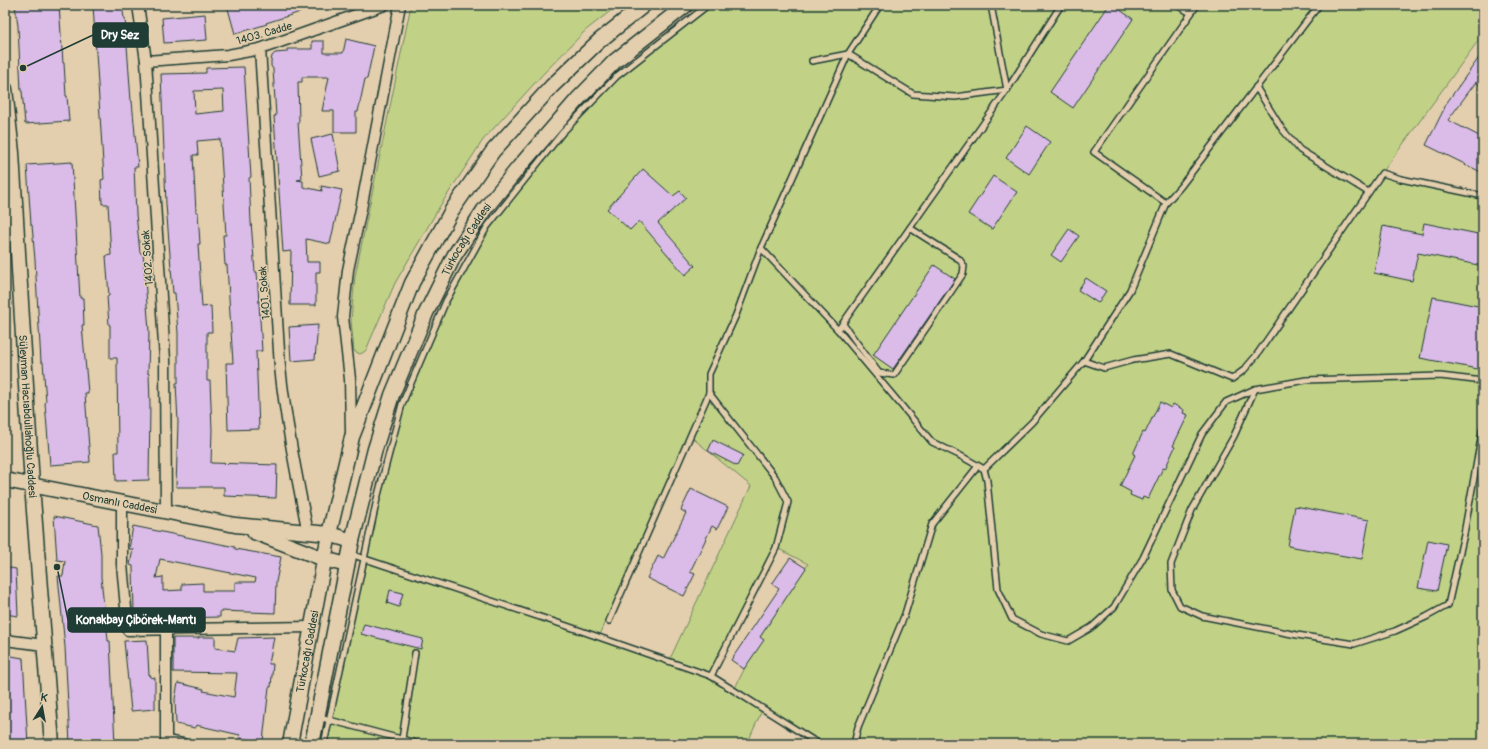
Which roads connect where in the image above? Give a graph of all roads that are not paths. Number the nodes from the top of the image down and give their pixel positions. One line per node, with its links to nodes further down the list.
1 (138, 5): 17 (street, 1402. Sokak)
2 (384, 5): 14 (street, 1403. Cadde)
3 (400, 5): 34 (street)
4 (644, 5): 34 (main road)
5 (686, 5): 46 (main road, Türkocağı Caddesi)
6 (708, 5): 48 (lane)
7 (880, 5): 15 (lane)
8 (991, 5): 20 (lane)
9 (1061, 5): 20 (lane)
10 (1177, 5): 13 (lane)
11 (1197, 5): 13 (lane)
12 (1319, 5): 18 (lane)
13 (1191, 13): 24 (lane)
14 (260, 49): 17 (street, 1403. Cadde); 44 (street, 1401. Sokak)
15 (848, 54): 16 (lane); 20 (lane); 26 (lane)
16 (812, 60)
17 (146, 61): 42 (street, 1402. Sokak)
18 (1256, 87): 22 (lane); 24 (lane)
19 (5, 89): 21 (main road, Süleyman Hacıabdullahoğlu Caddesi)
20 (1007, 90): 25 (lane)
21 (8, 153): 40 (main road, Süleyman Hacıabdullahoğlu Caddesi)
22 (1368, 192): 23 (lane); 29 (lane)
23 (1483, 196)
24 (1166, 203): 29 (lane)
25 (910, 228): 27 (lane); 27 (lane)
26 (761, 248): 28 (lane); 32 (lane)
27 (843, 324): 28 (lane)
28 (838, 330): 37 (lane)
29 (1084, 361): 38 (lane)
30 (1483, 381): 31 (lane)
31 (1255, 389): 35 (lane); 38 (lane)
32 (709, 393): 49 (lane); 55 (lane)
33 (1483, 427): 35 (lane)
34 (352, 437): 45 (main road)
35 (1478, 456): 36 (lane)
36 (1483, 464)
37 (978, 466): 38 (lane); 65 (lane)
38 (984, 469)
39 (5, 480): 40 (main road, Osmanlı Caddesi)
40 (32, 485): 41 (main road, Osmanlı Caddesi); 53 (main road, Süleyman Hacıabdullahoğlu Caddesi)
41 (122, 503): 42 (main road, Osmanlı Caddesi); 51 (street)
42 (166, 511): 43 (main road, Osmanlı Caddesi)
43 (235, 525): 44 (main road, Osmanlı Caddesi); 47 (main road, Osmanlı Caddesi)
44 (308, 533): 45 (main road, Osmanlı Caddesi)
45 (329, 534): 46 (main road, Osmanlı Caddesi); 47 (main road, Türkocağı Caddesi)
46 (350, 553): 47 (main road, Osmanlı Caddesi); 48 (lane); 56 (main road, Türkocağı Caddesi)
47 (324, 559): 50 (main road, Türkocağı Caddesi)
48 (364, 559): 55 (lane); 56 (lane)
49 (608, 621)
50 (312, 627): 51 (street); 60 (main road, Türkocağı Caddesi)
51 (166, 630): 59 (street)
52 (5, 640): 53 (street)
53 (44, 645): 58 (main road, Süleyman Hacıabdullahoğlu Caddesi)
54 (415, 652): 57 (lane)
55 (711, 676): 64 (lane)
56 (324, 719): 57 (lane); 61 (main road, Türkocağı Caddesi); 62 (lane)
57 (403, 742): 63 (lane)
58 (52, 744)
59 (183, 744)
60 (290, 744)
61 (312, 744)
62 (324, 744)
63 (420, 744)
64 (819, 744)
65 (854, 744)

